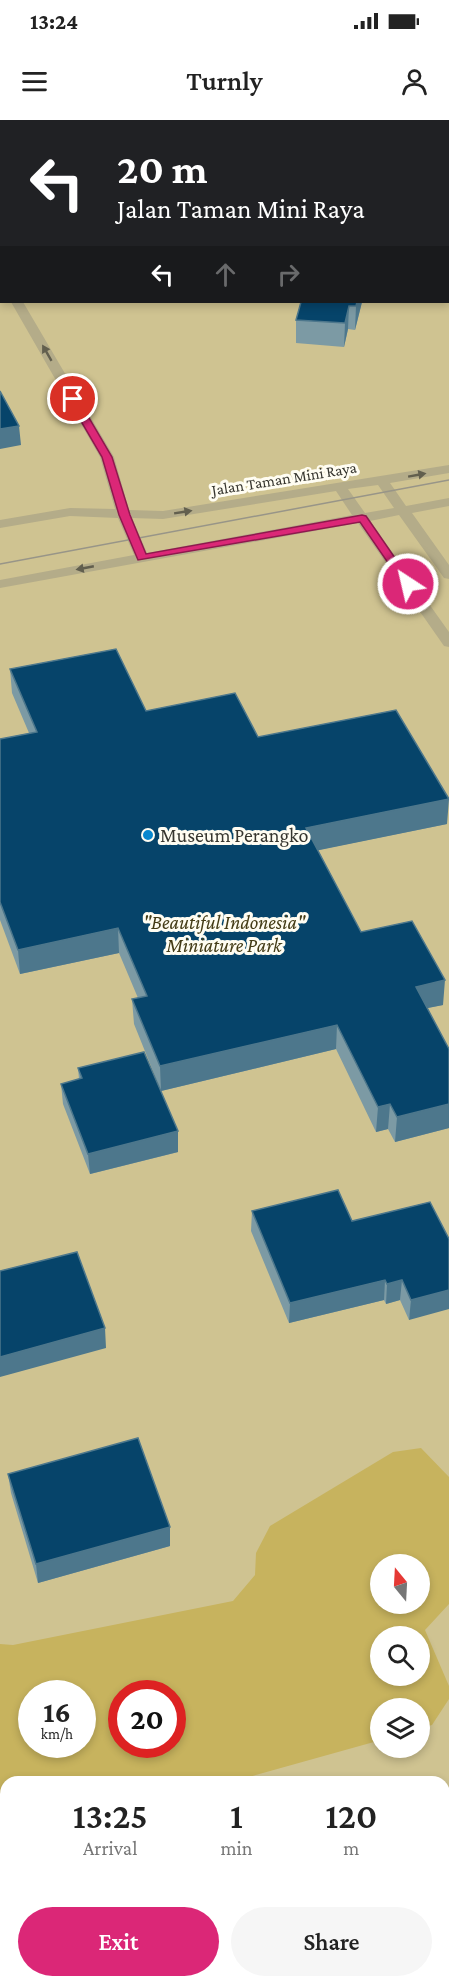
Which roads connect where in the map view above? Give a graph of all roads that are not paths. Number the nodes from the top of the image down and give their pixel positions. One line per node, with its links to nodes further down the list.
1 (18, 303): 7 (street, one-way to 1)
2 (449, 469): 3 (street, Jalan Taman Mini Raya, one-way to 2)
3 (382, 481): 4 (street, Jalan Taman Mini Raya); 6 (street)
4 (340, 488): 7 (street, Jalan Taman Mini Raya, one-way to 4); 8 (street)
5 (449, 502): 6 (street)
6 (402, 511): 8 (street); 11 (street)
7 (124, 515): 9 (street, Jalan Taman Mini Raya); 10 (street)
8 (362, 518): 10 (street); 13 (street)
9 (0, 524)
10 (142, 558): 12 (street, one-way to 12)
11 (449, 575)
12 (0, 584)
13 (449, 644)

